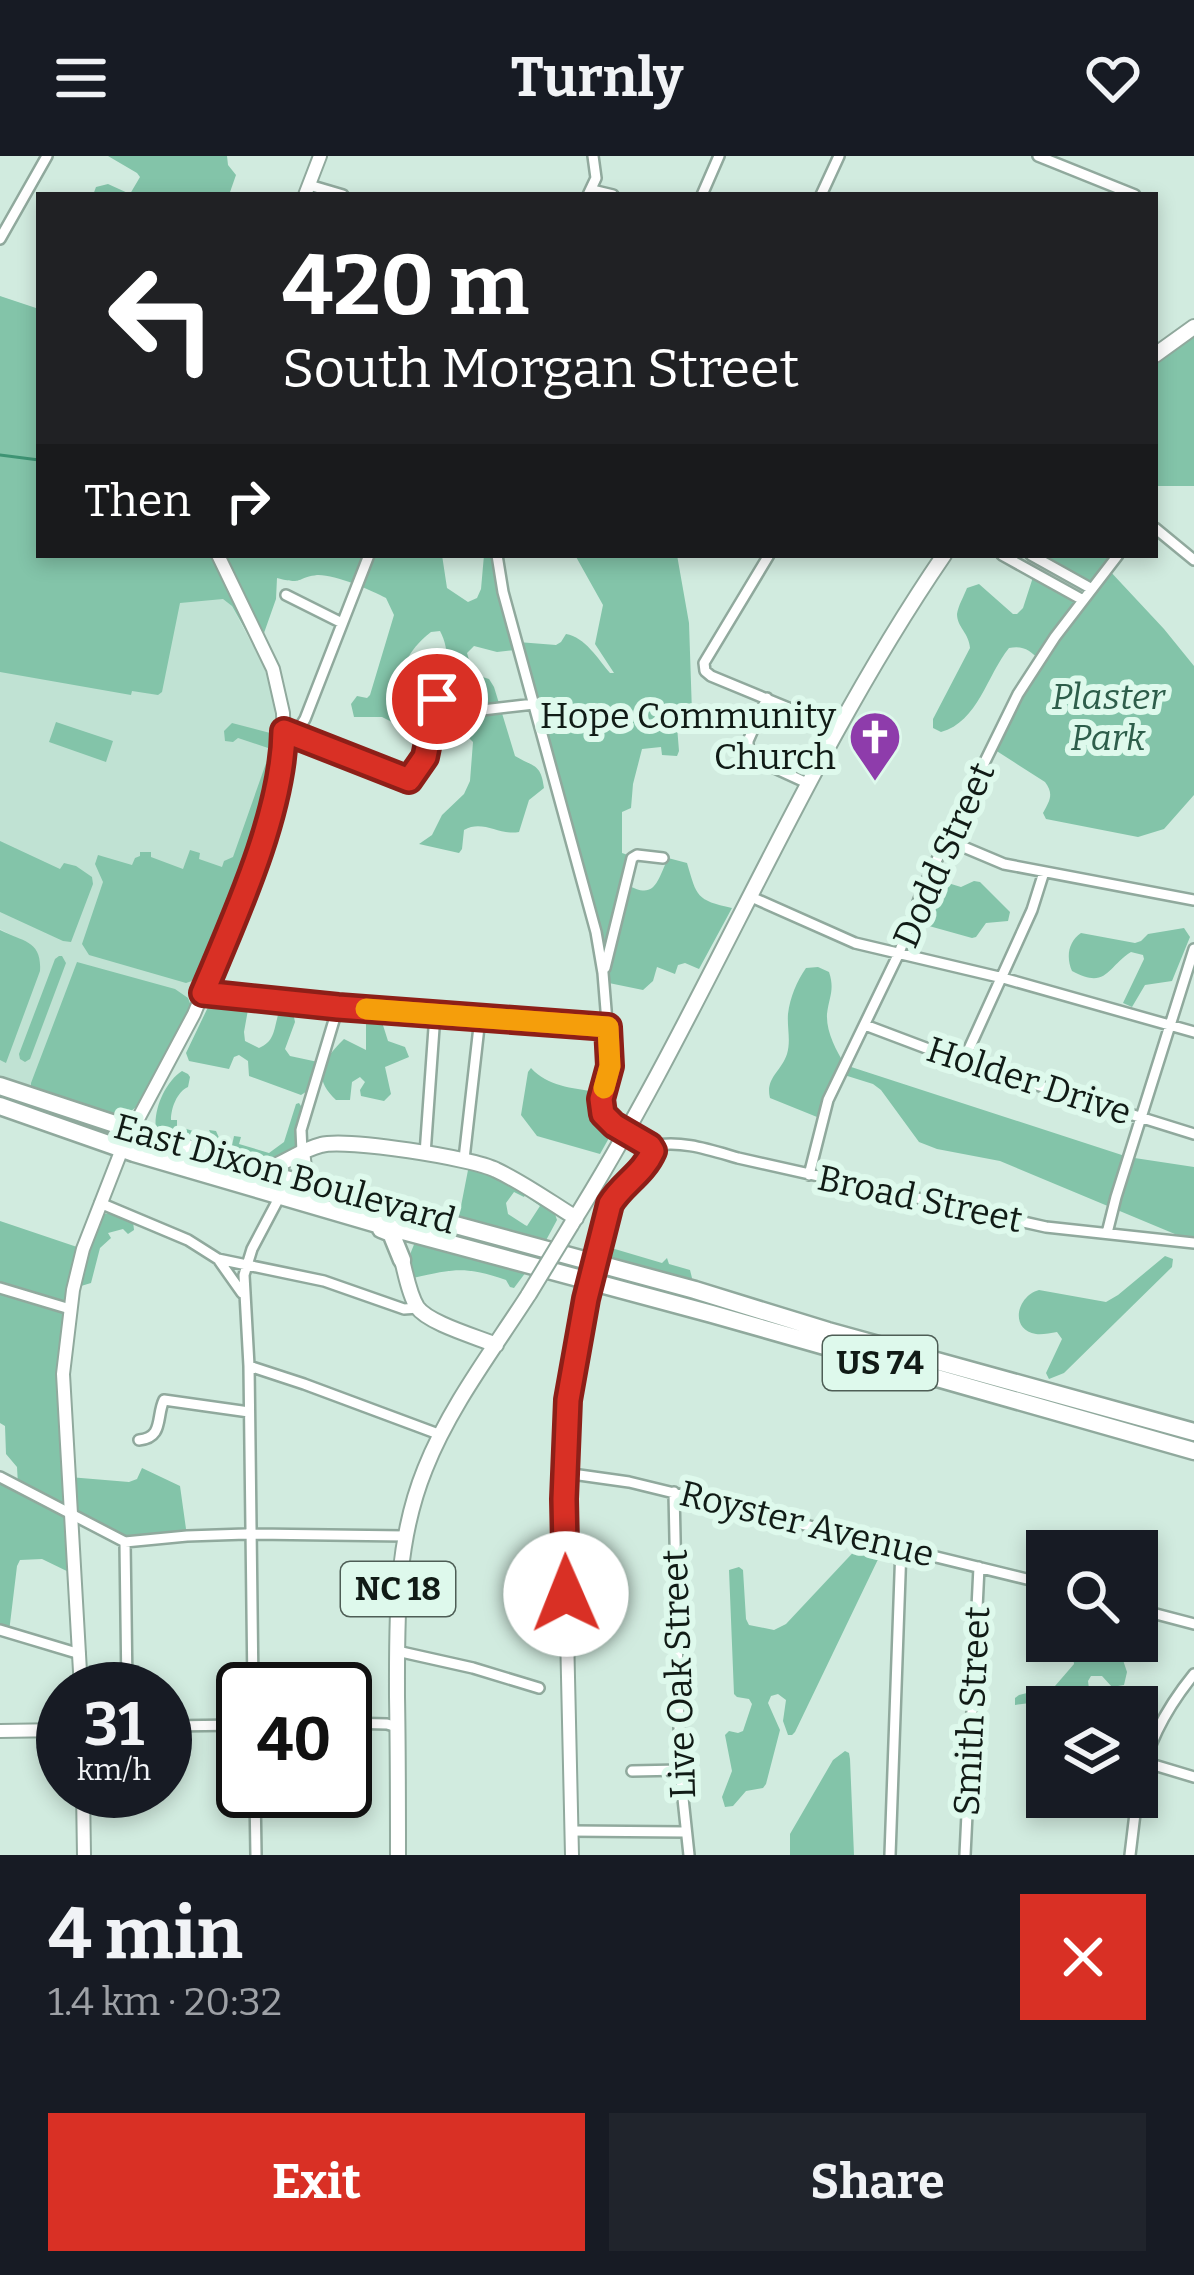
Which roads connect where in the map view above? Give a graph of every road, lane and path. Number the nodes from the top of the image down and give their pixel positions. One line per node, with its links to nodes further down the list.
1 (47, 156): 12 (street)
2 (320, 156): 7 (main road)
3 (593, 156): 8 (street)
4 (719, 156): 9 (street)
5 (838, 156): 10 (street)
6 (1038, 156): 11 (street)
7 (307, 190)
8 (590, 192)
9 (703, 192)
10 (822, 192)
11 (1128, 192)
12 (0, 239)
13 (1194, 327): 14 (main road)
14 (1158, 353)
15 (1158, 530): 24 (street)
16 (219, 558): 34 (main road)
17 (368, 558): 28 (street)
18 (497, 558): 31 (street)
19 (767, 558): 30 (street)
20 (942, 558): 33 (main road, NC 18)
21 (1007, 558): 27 (street)
22 (1035, 558): 25 (street)
23 (1116, 558): 25 (street, Dodd Street)
24 (1194, 560)
25 (1092, 589): 27 (street, Dodd Street)
26 (286, 595): 28 (street)
27 (1083, 600): 36 (street, Dodd Street)
28 (342, 622): 34 (street)
29 (432, 693): 34 (street)
30 (767, 698): 33 (street); 35 (street)
31 (534, 704): 32 (street); 43 (street)
32 (457, 713)
33 (837, 728): 35 (main road, NC 18)
34 (289, 733): 45 (main road)
35 (807, 783): 39 (main road, NC 18)
36 (947, 840): 38 (street); 42 (street, Dodd Street)
37 (663, 858): 43 (street)
38 (1044, 872): 40 (street); 44 (street)
39 (749, 896): 42 (street); 58 (main road, NC 18)
40 (1194, 900)
41 (1194, 949): 49 (street)
42 (899, 953): 44 (street); 50 (street, Dodd Street)
43 (603, 973): 51 (street)
44 (1003, 978): 49 (street); 53 (street)
45 (203, 993): 46 (street); 57 (main road)
46 (338, 1007): 47 (street); 62 (street)
47 (436, 1014): 48 (street); 63 (street)
48 (480, 1018): 51 (street); 64 (street)
49 (1170, 1024): 52 (street); 56 (street)
50 (865, 1025): 53 (street, Holder Drive); 66 (street, Dodd Street)
51 (608, 1027): 58 (street)
52 (1194, 1032)
53 (963, 1062): 56 (street, Holder Drive)
54 (0, 1087): 57 (highway, East Dixon Boulevard / US 74)
55 (0, 1106): 61 (highway, East Dixon Boulevard / US 74)
56 (1140, 1118): 59 (street, Holder Drive); 72 (street)
57 (132, 1131): 61 (main road); 65 (highway, East Dixon Boulevard / US 74)
58 (626, 1132): 60 (main road); 70 (main road, NC 18)
59 (1194, 1134)
60 (650, 1146): 66 (street, Broad Street); 90 (main road, bridge)
61 (122, 1149): 68 (highway, East Dixon Boulevard / US 74); 69 (main road)
62 (302, 1152): 63 (main road); 65 (main road); 67 (main road)
63 (425, 1154): 64 (main road)
64 (464, 1160): 70 (main road)
65 (260, 1172): 67 (highway, East Dixon Boulevard / US 74)
66 (809, 1175): 72 (street, Broad Street)
67 (312, 1185): 77 (highway, East Dixon Boulevard / US 74)
68 (280, 1196): 71 (highway, East Dixon Boulevard / US 74); 78 (street)
69 (100, 1203): 75 (street); 82 (main road)
70 (574, 1221): 83 (main road, NC 18, bridge)
71 (377, 1224): 73 (highway, East Dixon Boulevard / US 74); 76 (highway)
72 (1107, 1234): 74 (street, Broad Street)
73 (415, 1235): 76 (highway); 77 (highway, East Dixon Boulevard / US 74)
74 (1194, 1243)
75 (213, 1255): 78 (street); 80 (street)
76 (402, 1260): 81 (main road)
77 (569, 1265): 86 (highway, US 74); 89 (highway, US 74)
78 (244, 1266): 80 (street); 81 (street)
79 (0, 1288): 82 (street)
80 (244, 1297): 84 (street)
81 (418, 1308): 83 (main road)
82 (70, 1309): 93 (main road)
83 (496, 1345): 87 (main road, NC 18)
84 (249, 1366): 85 (street); 87 (street)
85 (249, 1412): 88 (street); 94 (street)
86 (1194, 1432)
87 (441, 1435): 95 (main road, NC 18)
88 (139, 1440)
89 (1194, 1450)
90 (565, 1473): 92 (street, Royster Avenue); 122 (main road)
91 (0, 1477): 93 (street)
92 (674, 1492): 97 (street, Royster Avenue); 116 (street, Live Oak Street)
93 (71, 1514): 96 (street); 104 (main road)
94 (252, 1534): 95 (street); 96 (street); 107 (street)
95 (405, 1536): 103 (main road, NC 18)
96 (125, 1542): 106 (street)
97 (901, 1547): 98 (street, Royster Avenue); 129 (street)
98 (979, 1567): 99 (street, Royster Avenue); 130 (street, Smith Street)
99 (1026, 1579)
100 (1158, 1615): 101 (street)
101 (1194, 1624)
102 (0, 1630): 104 (street)
103 (397, 1651): 109 (street); 111 (main road, NC 18)
104 (80, 1654): 105 (main road)
105 (80, 1662)
106 (127, 1662)
107 (253, 1662)
108 (1194, 1673): 112 (street)
109 (538, 1688)
110 (372, 1723): 111 (street)
111 (397, 1726): 126 (main road, NC 18)
112 (1158, 1727)
113 (36, 1730): 114 (main road)
114 (0, 1731)
115 (1158, 1766): 118 (street)
116 (680, 1770): 117 (street); 123 (street, Live Oak Street)
117 (632, 1771)
118 (1194, 1777)
119 (83, 1818): 124 (main road)
120 (255, 1818): 125 (street)
121 (1134, 1818): 131 (street)
122 (571, 1831): 123 (street); 127 (main road)
123 (686, 1832): 128 (street, Live Oak Street)
124 (84, 1855)
125 (256, 1855)
126 (398, 1855)
127 (572, 1855)
128 (688, 1855)
129 (890, 1855)
130 (965, 1855)
131 (1130, 1855)

